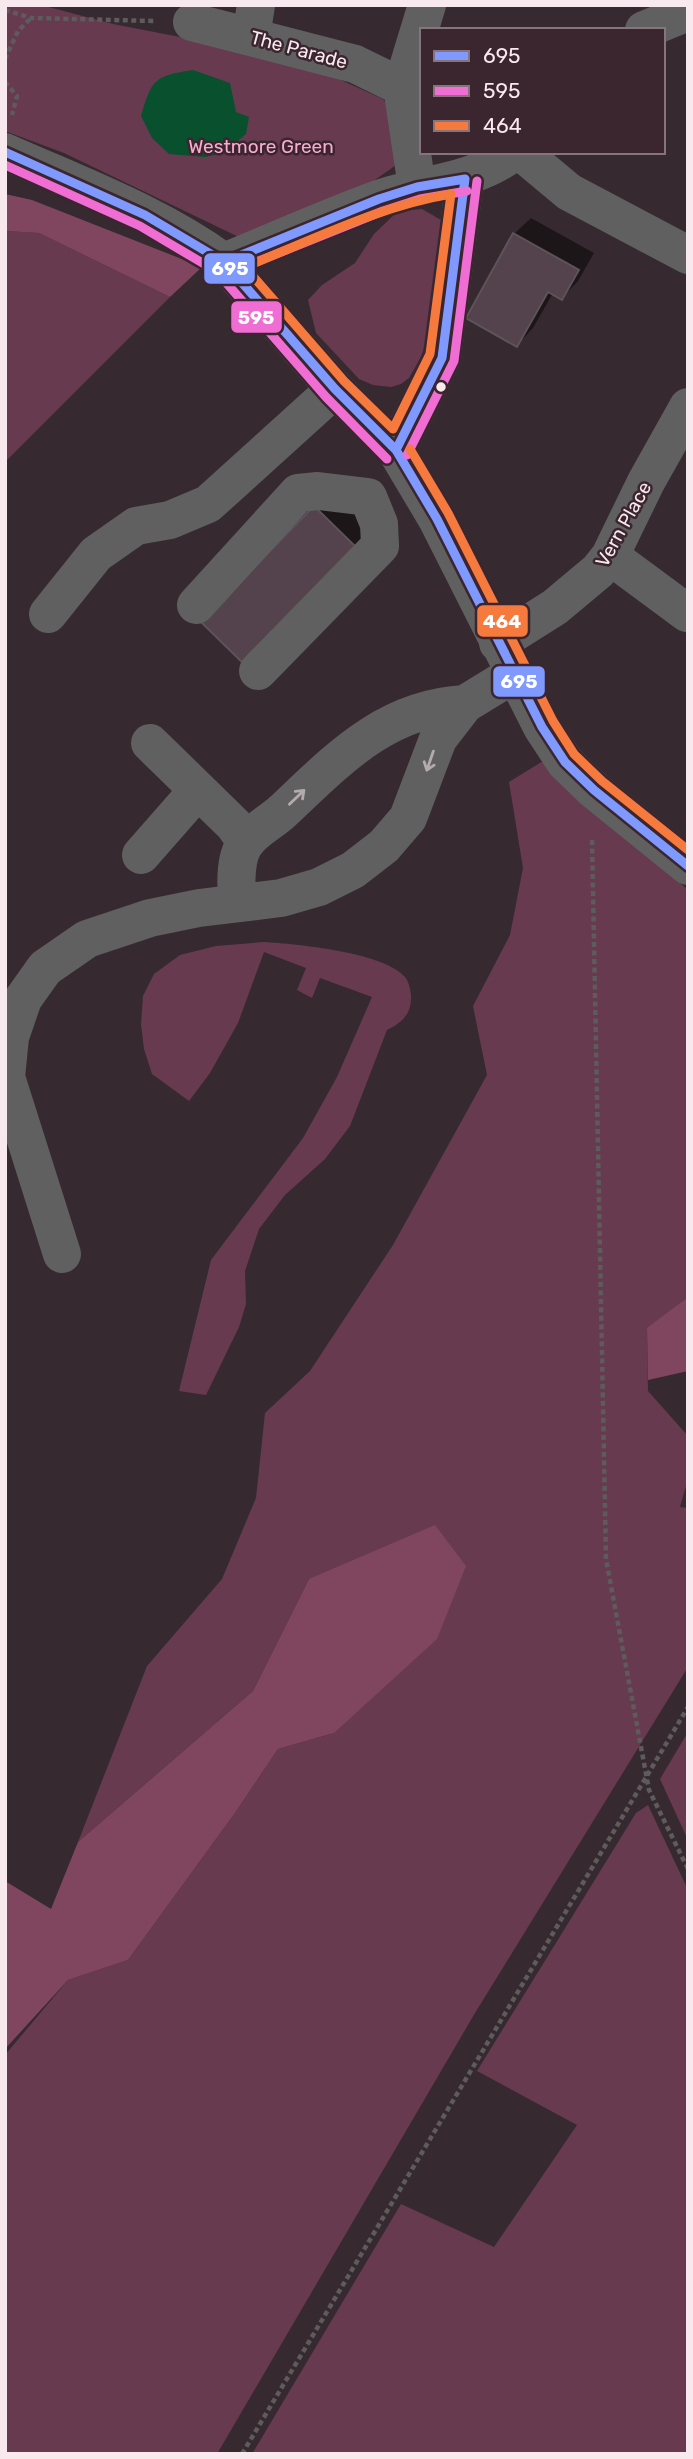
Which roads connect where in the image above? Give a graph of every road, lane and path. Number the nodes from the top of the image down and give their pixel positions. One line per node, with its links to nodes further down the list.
1 (427, 5): 10 (street)
2 (5, 10): 4 (path)
3 (688, 12): 7 (street)
4 (31, 18): 6 (path); 8 (path)
5 (254, 21): 6 (street, The Parade); 10 (street, The Parade)
6 (192, 22)
7 (649, 28)
8 (5, 59)
9 (5, 82): 11 (path)
10 (402, 87): 15 (street)
11 (8, 135): 17 (street)
12 (511, 154): 14 (street)
13 (523, 154): 16 (street)
14 (465, 179): 15 (street); 20 (street)
15 (417, 187): 17 (street)
16 (688, 255)
17 (224, 262): 18 (street)
18 (335, 389): 20 (street); 25 (street)
19 (688, 407): 22 (street, Vern Place)
20 (401, 459): 21 (street); 26 (street)
21 (368, 497): 23 (street); 27 (street)
22 (610, 556): 24 (street); 26 (street, Vern Place)
23 (196, 605)
24 (687, 613)
25 (48, 614)
26 (506, 659): 28 (street, Vern Place); 31 (street)
27 (258, 671)
28 (465, 704): 32 (street, one-way to 28); 35 (street, one-way to 35)
29 (150, 743): 30 (street)
30 (198, 790): 32 (street); 33 (street)
31 (594, 790): 34 (street); 39 (path)
32 (246, 842): 35 (street)
33 (141, 855)
34 (688, 866)
35 (237, 904): 36 (street)
36 (7, 1051): 37 (street)
37 (62, 1254)
38 (688, 1707): 39 (path)
39 (647, 1777): 40 (path); 41 (path)
40 (688, 1868)
41 (242, 2454)

